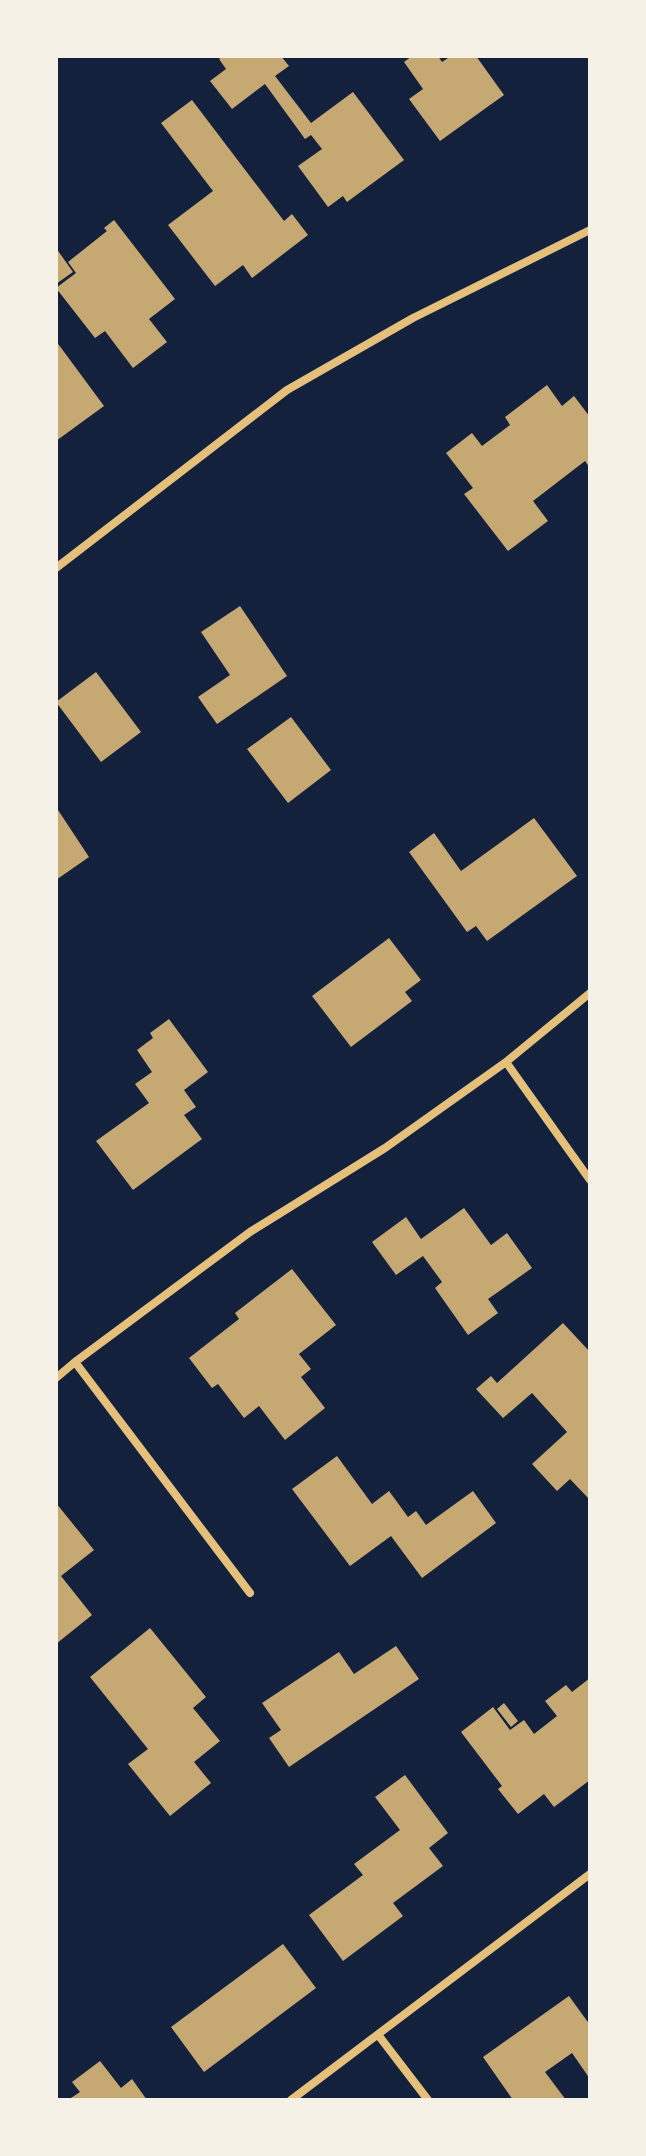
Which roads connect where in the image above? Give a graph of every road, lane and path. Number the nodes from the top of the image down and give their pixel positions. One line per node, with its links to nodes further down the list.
1 (590, 230): 2 (street)
2 (56, 568)
3 (590, 993): 4 (street)
4 (506, 1062): 5 (street); 6 (street)
5 (590, 1180)
6 (75, 1362): 7 (street); 8 (street)
7 (56, 1378)
8 (250, 1593)
9 (590, 1874): 10 (street)
10 (379, 2036): 11 (street); 12 (street)
11 (291, 2100)
12 (428, 2100)

